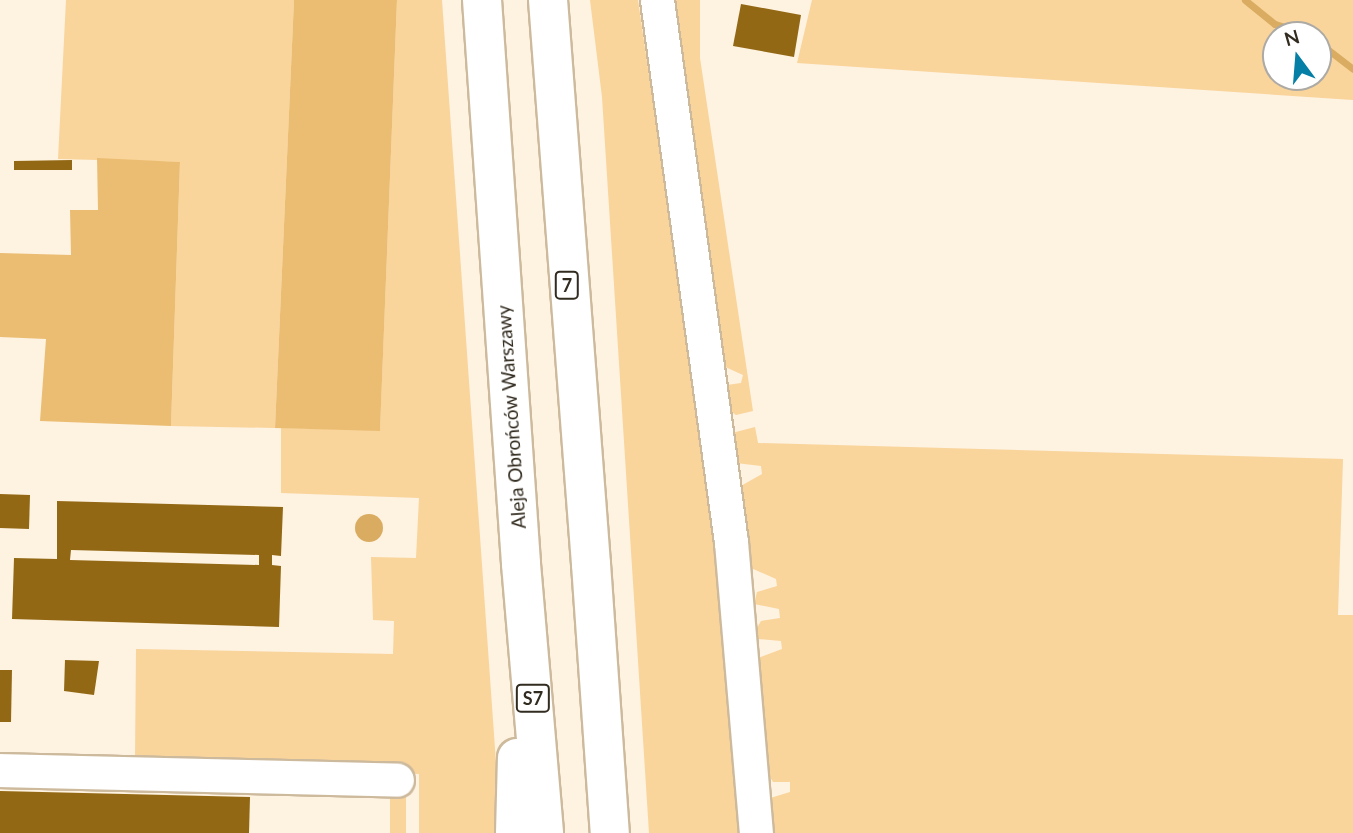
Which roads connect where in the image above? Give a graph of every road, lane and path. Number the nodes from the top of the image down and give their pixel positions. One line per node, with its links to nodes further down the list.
1 (482, 0): 4 (main road, Aleja Obrońców Warszawy)
2 (548, 0): 9 (main road, 7)
3 (657, 0): 10 (street)
4 (521, 564): 7 (main road); 8 (main road, Aleja Obrońców Warszawy / S7)
5 (0, 770): 6 (street)
6 (397, 780)
7 (515, 833)
8 (544, 833)
9 (610, 833)
10 (756, 833)

